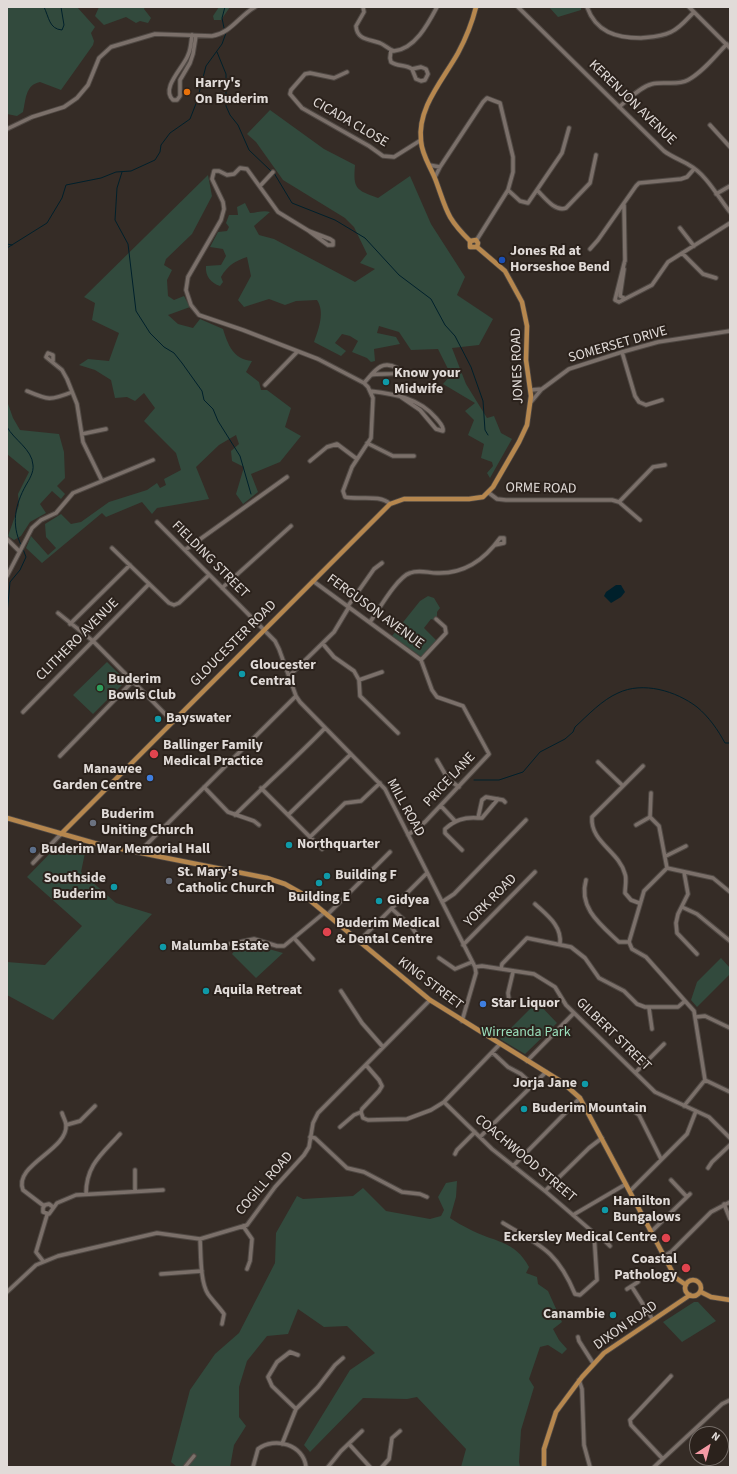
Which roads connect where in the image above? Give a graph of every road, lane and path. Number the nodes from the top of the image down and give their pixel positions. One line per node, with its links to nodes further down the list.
1 (255, 7): 9 (street)
2 (363, 7): 11 (street)
3 (437, 7): 11 (street)
4 (476, 7): 18 (main road)
5 (518, 7): 14 (street, KERENJON AVENUE)
6 (587, 7): 8 (street)
7 (689, 7): 8 (street)
8 (694, 12): 10 (street)
9 (194, 36): 9 (street); 17 (street)
10 (728, 46): 14 (street)
11 (391, 50): 12 (street)
12 (412, 69): 12 (street)
13 (346, 72): 19 (street, CICADA CLOSE)
14 (620, 107): 25 (street, KERENJON AVENUE)
15 (710, 125): 20 (street)
16 (570, 128): 31 (street)
17 (7, 130)
18 (421, 140): 19 (street); 21 (main road)
19 (413, 146): 21 (street)
20 (730, 147)
21 (422, 148): 23 (main road)
22 (596, 156): 31 (street)
23 (429, 165): 24 (street); 27 (main road)
24 (440, 167): 27 (street); 30 (street)
25 (694, 169): 32 (street, KERENJON AVENUE); 33 (street)
26 (273, 172): 28 (street)
27 (434, 177): 38 (main road)
28 (260, 186): 37 (street); 46 (street)
29 (730, 186): 32 (street)
30 (508, 190): 31 (street); 39 (street)
31 (537, 190)
32 (716, 194): 34 (street, KERENJON AVENUE)
33 (624, 205): 42 (street); 43 (street)
34 (730, 212)
35 (730, 224): 40 (street)
36 (680, 228): 40 (street)
37 (309, 231): 37 (street)
38 (470, 241): 39 (main road); 41 (main road, JONES ROAD)
39 (476, 241): 41 (main road)
40 (694, 246): 43 (street)
41 (477, 247): 53 (main road, JONES ROAD)
42 (590, 249)
43 (682, 253): 44 (street)
44 (716, 278)
45 (730, 330): 47 (street, SOMERSET DRIVE)
46 (297, 352): 50 (street); 51 (street)
47 (622, 352): 52 (street, SOMERSET DRIVE); 58 (street)
48 (53, 361): 56 (street)
49 (371, 375): 49 (street); 50 (street)
50 (364, 383): 55 (street)
51 (265, 385)
52 (542, 389): 53 (street, SOMERSET DRIVE); 59 (street, SOMERSET DRIVE)
53 (531, 390): 59 (main road, JONES ROAD)
54 (27, 391): 56 (street)
55 (370, 391): 57 (street); 62 (street)
56 (72, 392): 61 (street)
57 (401, 397): 57 (street)
58 (662, 400)
59 (531, 402): 70 (main road, JONES ROAD)
60 (106, 429): 61 (street)
61 (82, 434): 69 (street)
62 (367, 443): 63 (street); 64 (street)
63 (414, 456)
64 (357, 459): 66 (street); 72 (street)
65 (153, 460): 69 (street)
66 (310, 461)
67 (665, 465): 71 (street)
68 (287, 477): 80 (street)
69 (102, 481): 79 (street)
70 (489, 493): 71 (street, ORME ROAD); 72 (main road, ORME ROAD)
71 (619, 502): 73 (street)
72 (390, 504): 85 (main road, GLOUCESTER ROAD)
73 (640, 520)
74 (157, 522): 80 (street, FIELDING STREET)
75 (291, 526): 87 (street)
76 (7, 539): 79 (street)
77 (495, 545): 91 (street)
78 (112, 548): 82 (street)
79 (20, 550): 84 (street)
80 (185, 550): 83 (street, FIELDING STREET)
81 (382, 563): 88 (street)
82 (130, 565): 86 (street); 92 (street)
83 (209, 575): 86 (street); 87 (street, FIELDING STREET)
84 (7, 576)
85 (312, 581): 88 (street, FERGUSON AVENUE); 93 (main road, GLOUCESTER ROAD)
86 (149, 584): 94 (street, CLITHERO AVENUE)
87 (222, 588): 93 (street, FIELDING STREET)
88 (348, 607): 91 (street, FERGUSON AVENUE); 95 (street)
89 (58, 612): 92 (street)
90 (436, 619): 96 (street)
91 (370, 622): 96 (street, FERGUSON AVENUE)
92 (70, 624): 94 (street)
93 (264, 630): 98 (street, MILL ROAD); 103 (main road, GLOUCESTER ROAD)
94 (92, 641): 100 (street); 102 (street, CLITHERO AVENUE)
95 (323, 644): 98 (street); 99 (street)
96 (422, 660): 107 (street, FERGUSON AVENUE)
97 (382, 672): 99 (street)
98 (289, 676): 101 (street, MILL ROAD)
99 (358, 680): 105 (street)
100 (132, 682): 103 (street); 108 (street)
101 (296, 696): 104 (street, MILL ROAD); 114 (street)
102 (23, 712)
103 (173, 722): 130 (main road, GLOUCESTER ROAD)
104 (325, 728): 106 (street, MILL ROAD); 116 (street)
105 (398, 733)
106 (351, 754): 112 (street, MILL ROAD); 122 (street)
107 (489, 754): 115 (street, PRICE LANE)
108 (60, 756)
109 (437, 760): 115 (street)
110 (598, 762): 113 (street)
111 (643, 766): 113 (street)
112 (380, 783): 131 (street, MILL ROAD); 132 (street)
113 (622, 785): 147 (street)
114 (204, 786): 121 (street); 137 (street)
115 (459, 787): 120 (street, PRICE LANE)
116 (261, 788): 121 (street); 122 (street)
117 (651, 793): 123 (street)
118 (498, 799): 119 (street); 125 (street); 125 (street)
119 (505, 802)
120 (441, 806): 126 (street); 131 (street, PRICE LANE)
121 (235, 814): 128 (street)
122 (288, 815): 132 (street)
123 (650, 817): 129 (street); 138 (street)
124 (7, 818): 130 (main road, KING STREET)
125 (478, 818): 126 (street)
126 (455, 820): 135 (street)
127 (526, 820): 146 (street)
128 (259, 825)
129 (636, 826)
130 (61, 834): 137 (main road, KING STREET); 139 (street)
131 (408, 835): 143 (street, MILL ROAD)
132 (310, 837): 134 (street)
133 (686, 846): 138 (street)
134 (322, 849)
135 (462, 850)
136 (390, 852): 151 (street)
137 (141, 853): 151 (main road, KING STREET)
138 (666, 856): 140 (street)
139 (33, 862)
140 (667, 868): 142 (street); 147 (street)
141 (535, 872): 158 (street, YORK ROAD)
142 (684, 872): 145 (street); 149 (street)
143 (427, 873): 146 (street, MILL ROAD); 150 (street)
144 (586, 880): 156 (street)
145 (730, 892)
146 (442, 902): 158 (street, MILL ROAD)
147 (639, 903): 156 (street)
148 (535, 904): 159 (street)
149 (682, 907): 155 (street); 160 (street)
150 (392, 909): 153 (street); 154 (street)
151 (326, 914): 152 (street); 154 (main road, KING STREET)
152 (294, 938): 157 (street); 162 (street)
153 (419, 938)
154 (359, 941): 168 (main road, KING STREET)
155 (730, 941)
156 (628, 942): 169 (street)
157 (230, 944)
158 (463, 944): 163 (street, MILL ROAD)
159 (560, 944): 165 (street); 171 (street)
160 (697, 954)
161 (439, 958): 163 (street)
162 (313, 959)
163 (472, 962): 164 (street, MILL ROAD)
164 (475, 967): 165 (street, GILBERT STREET); 174 (street)
165 (501, 969): 166 (street, GILBERT STREET)
166 (514, 972): 170 (street); 172 (street, GILBERT STREET)
167 (342, 991): 179 (street)
168 (430, 1000): 174 (main road, KING STREET); 179 (street, COGILL ROAD)
169 (685, 1001): 171 (street); 173 (street)
170 (513, 1003)
171 (649, 1008): 176 (street)
172 (574, 1014): 181 (street); 184 (street, GILBERT STREET)
173 (696, 1017): 175 (street); 185 (street)
174 (462, 1021): 177 (main road, KING STREET)
175 (730, 1028)
176 (652, 1029)
177 (500, 1044): 180 (street); 181 (main road, KING STREET)
178 (664, 1044): 184 (street)
179 (383, 1047): 182 (street, COGILL ROAD)
180 (493, 1053): 186 (street); 189 (street)
181 (527, 1061): 183 (main road, KING STREET)
182 (366, 1065): 194 (street); 200 (street, COGILL ROAD)
183 (546, 1072): 186 (street); 188 (main road, KING STREET)
184 (636, 1072): 191 (street, GILBERT STREET)
185 (705, 1080): 187 (street); 191 (street)
186 (533, 1085): 201 (street)
187 (730, 1092)
188 (580, 1098): 202 (main road, KING STREET); 207 (street)
189 (444, 1102): 194 (street); 198 (street, COACHWOOD STREET)
190 (95, 1106): 196 (street)
191 (684, 1106): 193 (street, GILBERT STREET)
192 (631, 1109): 206 (street)
193 (696, 1111): 203 (street, GILBERT STREET); 206 (street)
194 (361, 1112): 197 (street)
195 (62, 1113): 196 (street)
196 (66, 1126): 222 (street)
197 (340, 1127)
198 (475, 1132): 201 (street, COACHWOOD STREET); 205 (street)
199 (120, 1134): 216 (street)
200 (310, 1137): 219 (street); 228 (street, COGILL ROAD)
201 (480, 1137): 207 (street, COACHWOOD STREET)
202 (602, 1138): 211 (main road, KING STREET); 214 (street)
203 (730, 1138)
204 (730, 1145): 208 (street)
205 (455, 1154)
206 (661, 1159): 215 (street)
207 (513, 1166): 214 (street, COACHWOOD STREET)
208 (708, 1168)
209 (135, 1170): 213 (street)
210 (671, 1180): 218 (street)
211 (626, 1184): 215 (main road, KING STREET); 225 (street)
212 (163, 1190): 213 (street)
213 (135, 1191): 216 (street)
214 (546, 1191): 225 (street, COACHWOOD STREET)
215 (630, 1191): 229 (main road, KING STREET)
216 (86, 1194): 223 (street)
217 (690, 1194): 218 (street)
218 (687, 1197): 229 (street)
219 (427, 1198)
220 (730, 1202): 221 (street)
221 (724, 1204): 226 (street); 233 (street)
222 (44, 1206): 223 (street); 224 (street)
223 (53, 1207): 224 (street)
224 (47, 1215): 234 (street)
225 (573, 1215): 230 (street, COACHWOOD STREET)
226 (730, 1219)
227 (503, 1223): 230 (street)
228 (244, 1226): 231 (street, COGILL ROAD); 235 (street)
229 (651, 1232): 233 (main road, KING STREET)
230 (595, 1238): 232 (street)
231 (200, 1239): 234 (street, COGILL ROAD); 236 (street)
232 (610, 1246)
233 (664, 1256): 239 (main road, KING STREET)
234 (43, 1261): 242 (street, COGILL ROAD)
235 (247, 1269)
236 (202, 1271): 237 (street); 247 (street)
237 (161, 1274)
238 (638, 1282): 240 (street)
239 (686, 1285): 243 (main road); 244 (main road)
240 (632, 1286): 241 (street); 246 (street)
241 (627, 1289)
242 (7, 1292)
243 (701, 1292): 244 (main road); 245 (main road)
244 (690, 1295): 246 (main road, DIXON ROAD)
245 (730, 1300)
246 (653, 1320): 251 (main road, DIXON ROAD)
247 (222, 1324)
248 (578, 1336): 251 (street)
249 (298, 1355): 257 (street)
250 (343, 1358): 257 (street)
251 (593, 1363): 253 (main road, DIXON ROAD)
252 (671, 1376): 263 (street)
253 (579, 1380): 254 (main road, DIXON ROAD); 255 (street)
254 (574, 1386): 255 (street); 270 (main road, DIXON ROAD)
255 (582, 1393): 271 (street)
256 (730, 1400): 263 (street)
257 (296, 1409): 260 (street)
258 (362, 1431): 261 (street)
259 (400, 1431): 269 (street)
260 (282, 1444): 265 (street); 266 (street)
261 (349, 1444): 267 (street); 268 (street)
262 (194, 1456): 264 (street)
263 (662, 1458): 272 (street)
264 (186, 1467)
265 (253, 1467)
266 (306, 1467)
267 (328, 1467)
268 (370, 1467)
269 (382, 1467)
270 (544, 1467)
271 (590, 1467)
272 (654, 1467)

